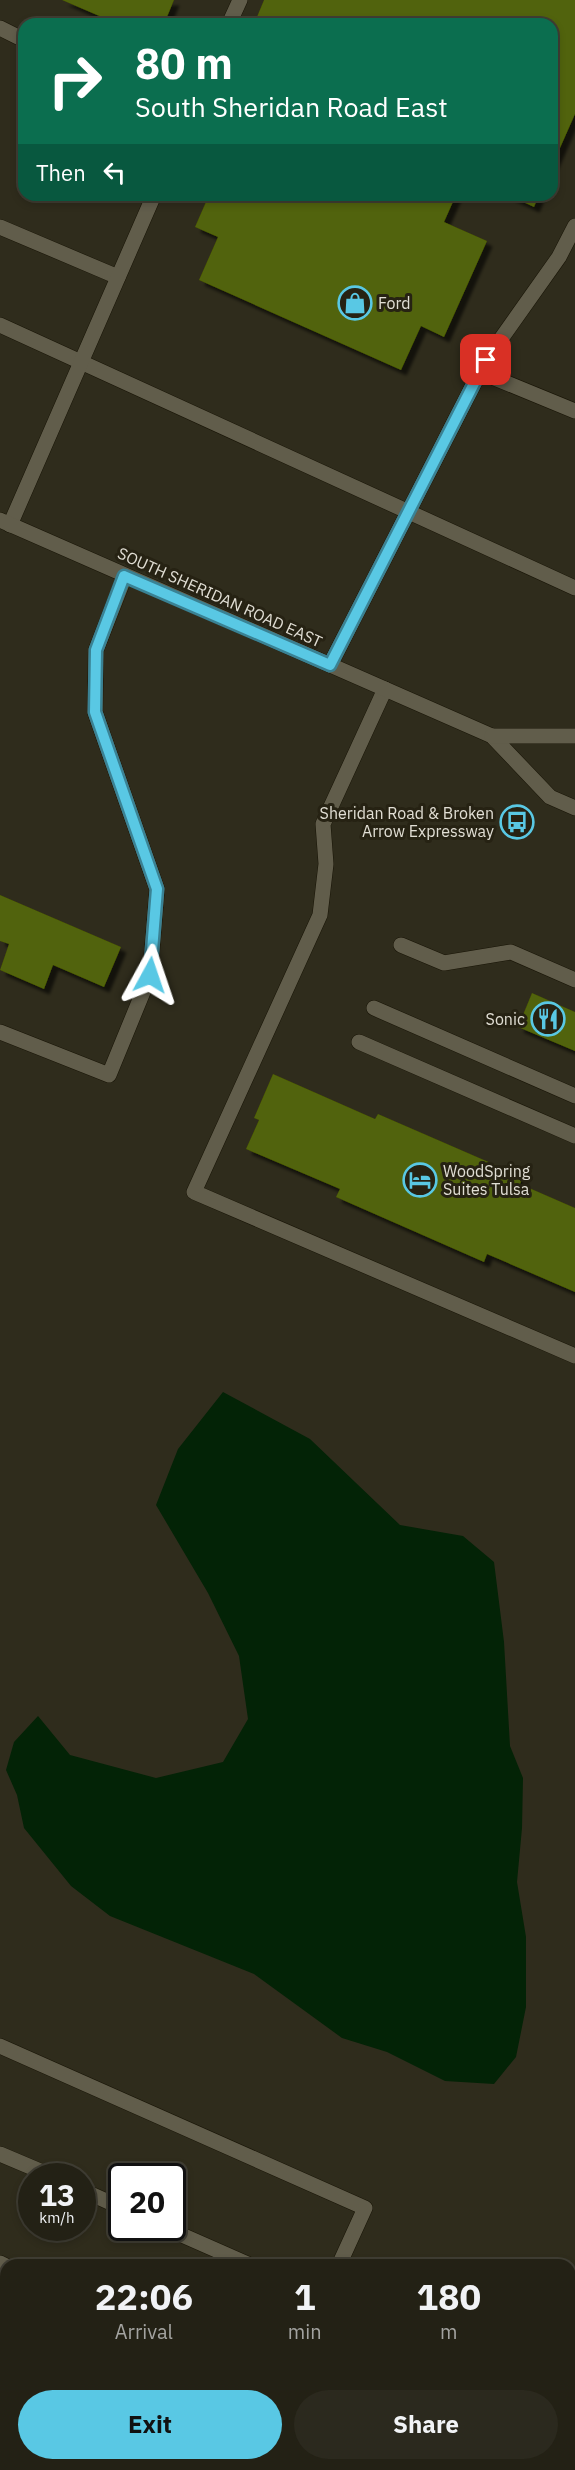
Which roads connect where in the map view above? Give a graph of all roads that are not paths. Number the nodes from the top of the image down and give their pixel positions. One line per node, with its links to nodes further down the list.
1 (240, 0): 2 (main road)
2 (232, 18)
3 (0, 28): 4 (main road)
4 (18, 37)
5 (151, 201): 8 (main road)
6 (575, 226): 11 (main road)
7 (0, 227): 8 (main road)
8 (118, 277): 10 (main road)
9 (0, 325): 10 (main road)
10 (81, 362): 13 (main road); 14 (main road)
11 (480, 372): 12 (main road); 13 (main road)
12 (575, 411)
13 (408, 513): 16 (main road); 17 (main road)
14 (5, 523): 15 (main road, SOUTH SHERIDAN ROAD EAST)
15 (124, 576): 17 (main road, SOUTH SHERIDAN ROAD EAST); 25 (main road)
16 (575, 588)
17 (330, 665): 18 (main road, SOUTH SHERIDAN ROAD EAST)
18 (385, 689): 19 (main road, SOUTH SHERIDAN ROAD EAST); 29 (main road)
19 (492, 736): 20 (main road, SOUTH SHERIDAN ROAD EAST); 21 (main road, SOUTH SHERIDAN ROAD EAST)
20 (575, 736)
21 (575, 808)
22 (401, 945): 23 (main road)
23 (575, 980)
24 (374, 1008): 27 (main road)
25 (0, 1032)
26 (359, 1042): 28 (main road)
27 (575, 1096)
28 (575, 1136)
29 (575, 1356)
30 (0, 2046): 35 (main road)
31 (0, 2154): 32 (main road)
32 (21, 2163)
33 (186, 2237): 34 (main road)
34 (236, 2259)
35 (342, 2259)

